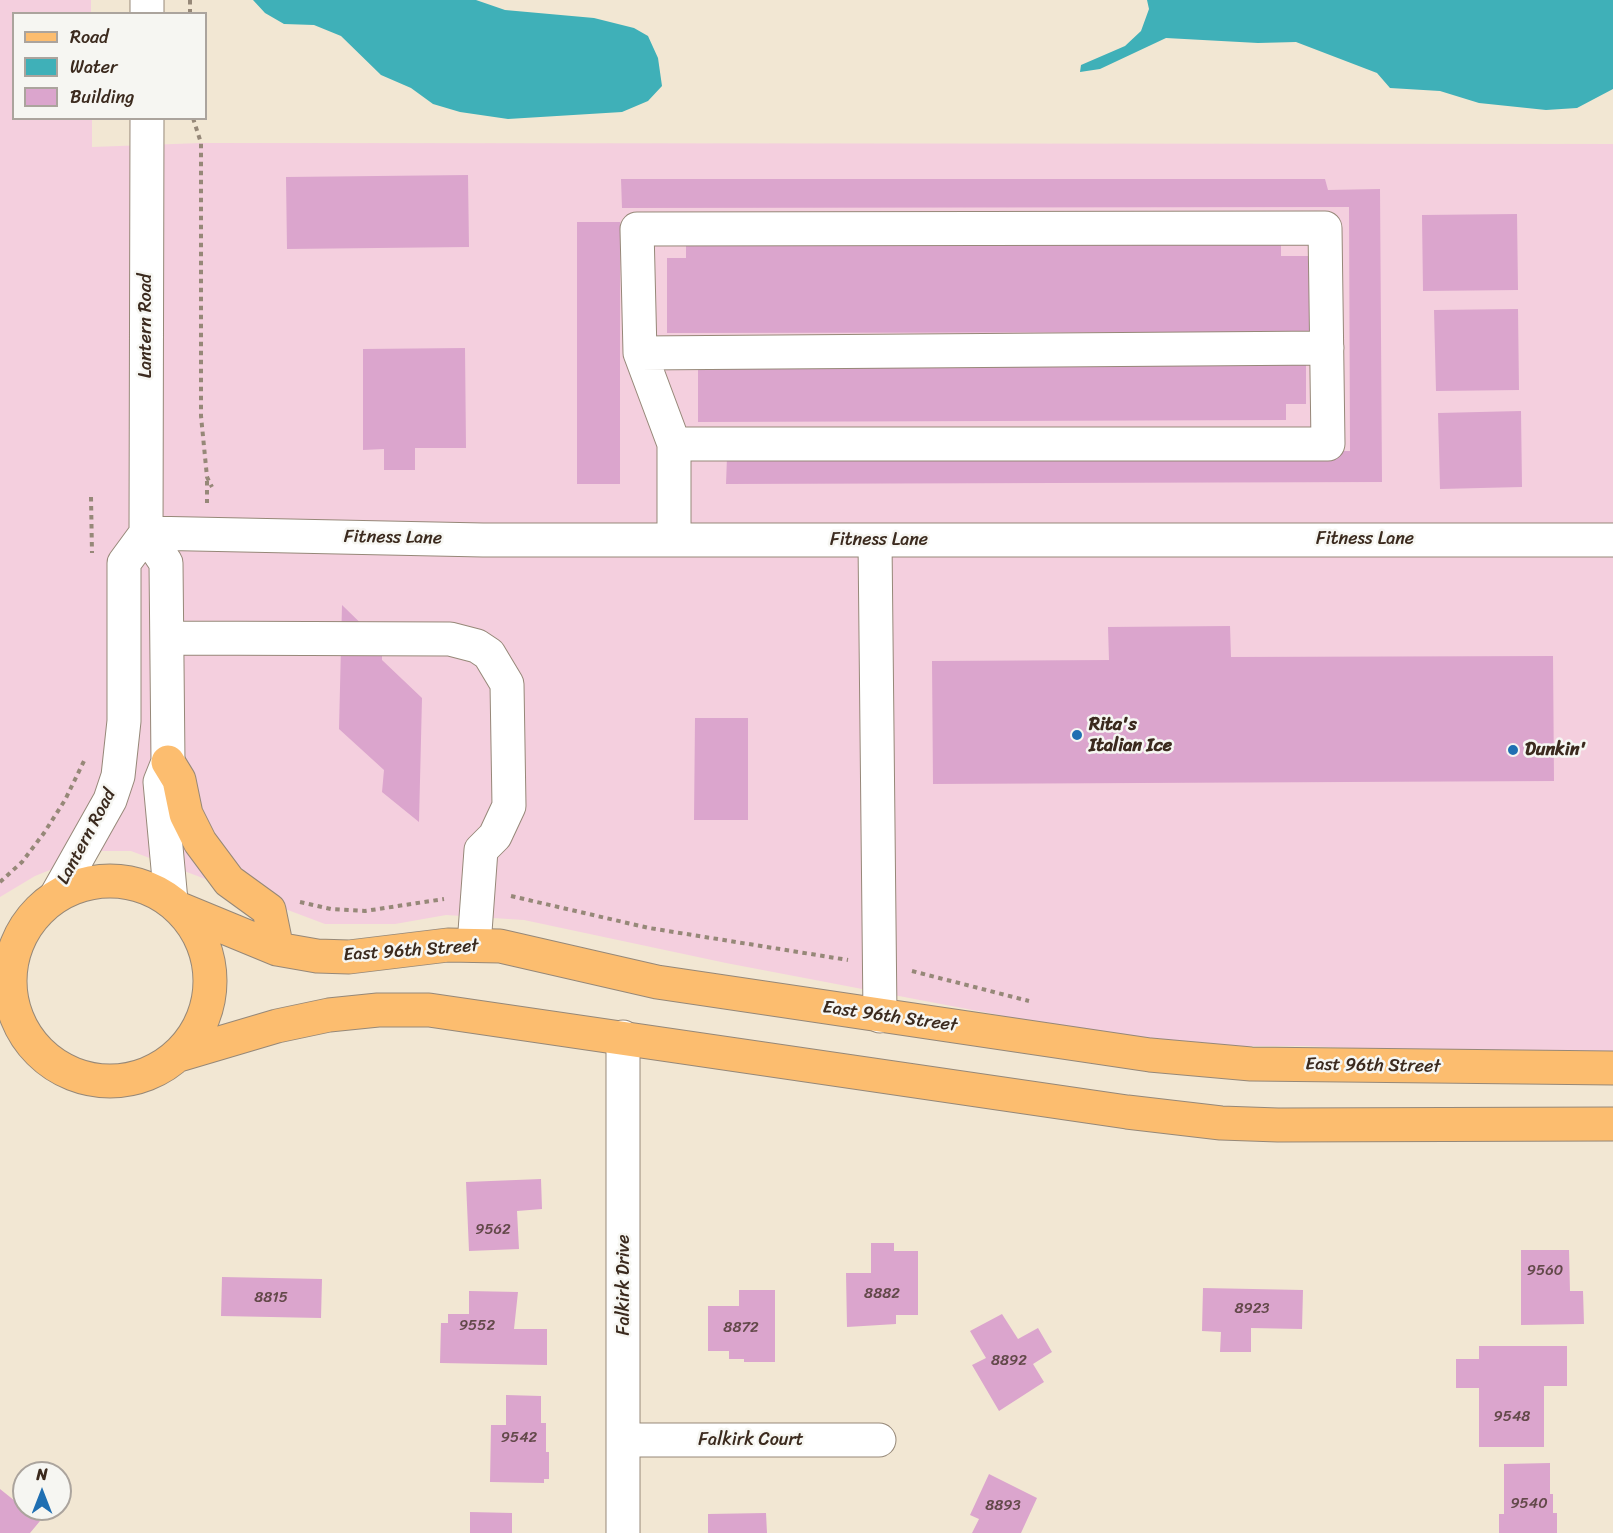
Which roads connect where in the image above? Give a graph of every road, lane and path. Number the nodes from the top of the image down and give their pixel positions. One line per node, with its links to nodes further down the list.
1 (147, 120): 8 (street, Lantern Road)
2 (194, 120): 6 (path)
3 (1327, 348): 4 (street); 4 (street); 5 (street)
4 (640, 353): 5 (street)
5 (674, 444): 9 (street)
6 (212, 488)
7 (91, 497): 12 (path)
8 (146, 533): 9 (street, Fitness Lane); 13 (street); 17 (street, Lantern Road)
9 (674, 540): 11 (street, Fitness Lane)
10 (1613, 540): 11 (street, Fitness Lane)
11 (875, 541): 26 (street)
12 (91, 561)
13 (166, 638): 15 (street); 24 (street)
14 (85, 758): 16 (path)
15 (168, 762): 21 (street); 25 (main road)
16 (0, 882)
17 (56, 896): 21 (main road); 22 (main road)
18 (510, 896): 26 (path)
19 (450, 897): 20 (path)
20 (291, 899)
21 (176, 905): 25 (main road, East 96th Street); 32 (main road)
22 (31, 918): 23 (main road); 31 (main road)
23 (0, 929)
24 (474, 945): 25 (main road, East 96th Street); 28 (main road, East 96th Street)
25 (277, 949)
26 (879, 965): 27 (path); 28 (street)
27 (1039, 1004)
28 (880, 1016): 33 (main road, East 96th Street)
29 (0, 1025): 31 (main road)
30 (623, 1037): 32 (main road); 34 (main road); 35 (street, Falkirk Drive)
31 (31, 1044): 32 (main road)
32 (178, 1055)
33 (1613, 1068)
34 (1613, 1124)
35 (624, 1440): 36 (street, Falkirk Court); 37 (street, Falkirk Drive)
36 (879, 1440)
37 (623, 1533)

